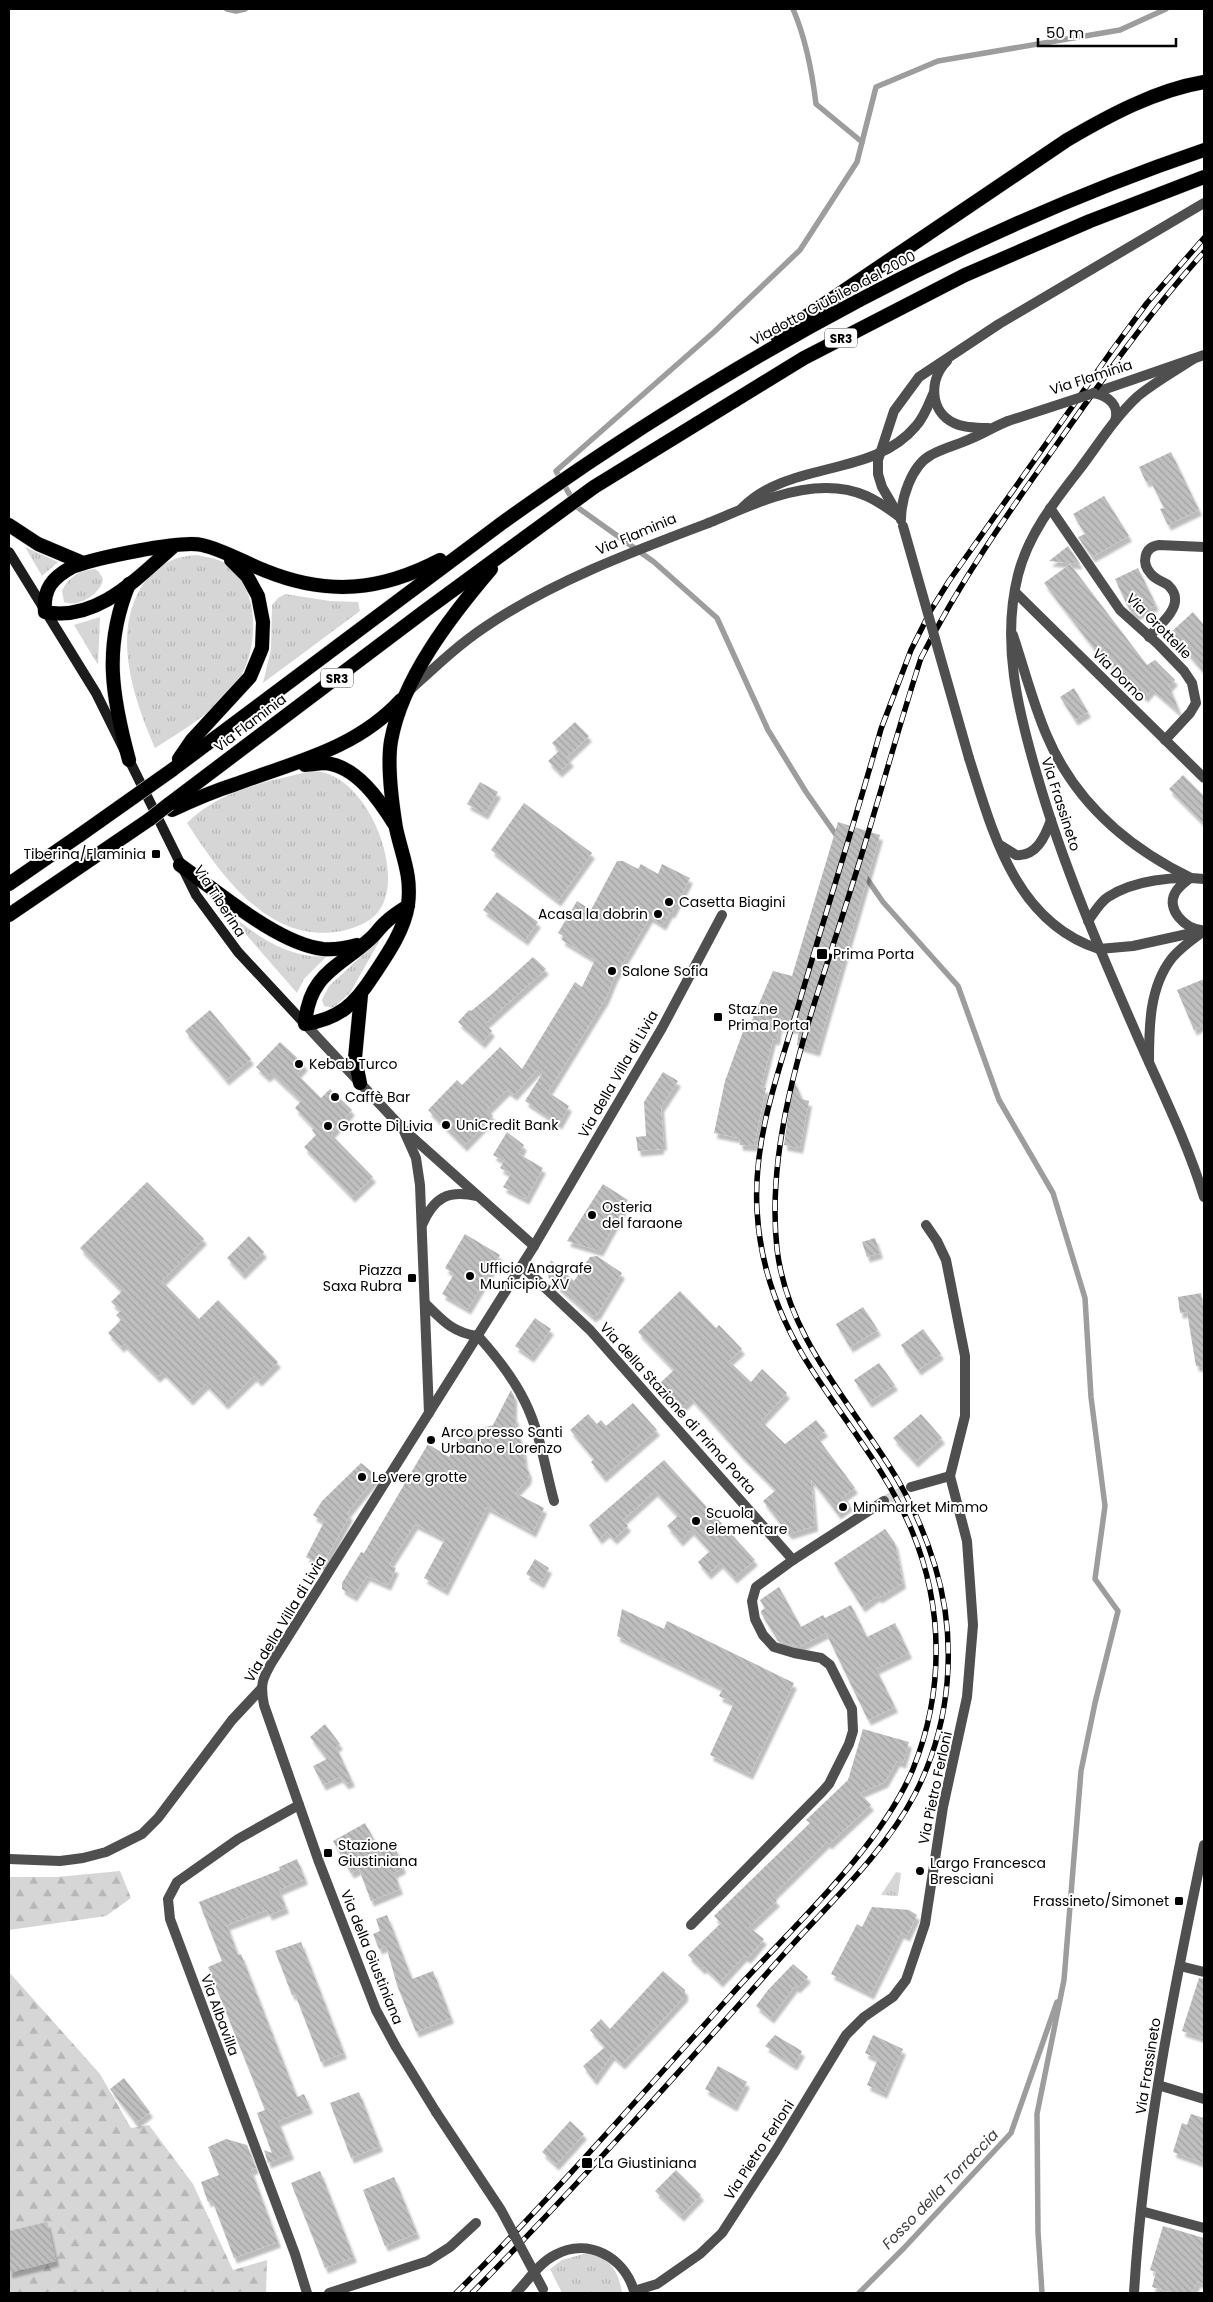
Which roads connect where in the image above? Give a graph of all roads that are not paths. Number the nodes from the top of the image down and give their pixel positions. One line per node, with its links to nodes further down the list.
1 (1204, 82): 8 (highway)
2 (1204, 150): 8 (highway, Viadotto Giubileo del 2000 / SR3)
3 (1204, 176): 22 (highway, SR3)
4 (1204, 203): 5 (street)
5 (955, 354): 9 (street); 13 (street)
6 (1204, 355): 7 (street, Via Flaminia)
7 (1193, 360): 10 (street, Via Flaminia); 11 (street, Via Frassineto)
8 (722, 377): 18 (highway, Viadotto Giubileo del 2000 / SR3)
9 (934, 392): 12 (street, Via Flaminia); 13 (street)
10 (1094, 393): 11 (street); 12 (street, Via Flaminia, bridge)
11 (1114, 424): 14 (street, Via Frassineto)
12 (988, 428): 16 (street, Via Flaminia)
13 (880, 452): 15 (street); 16 (street)
14 (1050, 508): 26 (street, Via Frassineto); 29 (street, Via Grottelle)
15 (740, 510): 16 (street, Via Flaminia); 30 (street, Via Flaminia)
16 (902, 522): 39 (street, bridge)
17 (9, 525): 24 (highway)
18 (476, 541): 23 (highway); 34 (highway, Via Flaminia / SR3)
19 (175, 545): 23 (highway); 24 (highway); 25 (highway)
20 (1204, 547): 29 (street)
21 (9, 552): 27 (main road, Via Tiberina)
22 (506, 552): 30 (highway); 36 (highway, Via Flaminia / SR3)
23 (223, 553): 34 (highway)
24 (83, 563): 27 (highway)
25 (129, 584): 27 (highway); 32 (highway)
26 (1015, 592): 28 (street, Via Frassineto); 31 (street, Via Dorno)
27 (45, 612): 32 (main road, Via Tiberina)
28 (1012, 631): 37 (street, Via Frassineto); 41 (street)
29 (1149, 637): 31 (street, Via Grottelle)
30 (408, 693): 33 (highway); 38 (highway)
31 (1165, 740): 35 (street, Via Dorno)
32 (129, 760): 40 (main road, Via Tiberina)
33 (290, 767): 36 (highway); 38 (highway)
34 (172, 770): 43 (highway, Via Flaminia / SR3, bridge)
35 (1204, 778)
36 (170, 807): 45 (highway, bridge)
37 (1051, 820): 39 (street); 47 (street, Via Frassineto)
38 (397, 829): 44 (highway)
39 (999, 844): 50 (street)
40 (180, 865): 49 (highway); 52 (main road, Via Tiberina)
41 (1190, 878): 42 (street); 47 (street); 48 (street)
42 (1204, 879)
43 (9, 884)
44 (408, 906): 49 (highway); 51 (highway)
45 (9, 915)
46 (722, 915): 60 (street, Via della Villa di Livia)
47 (1088, 921): 50 (street, Via Frassineto)
48 (1204, 931): 50 (street); 53 (street)
49 (370, 940): 52 (highway)
50 (1099, 949): 53 (street, Via Frassineto)
51 (361, 995): 52 (highway); 54 (highway)
52 (305, 1024): 54 (street, Via Tiberina)
53 (1149, 1063): 57 (street, Via Frassineto)
54 (360, 1082): 55 (street, Via Tiberina)
55 (403, 1129): 56 (street); 59 (street, Via Tiberina)
56 (478, 1196): 59 (street); 60 (street)
57 (1204, 1197)
58 (926, 1225): 65 (street)
59 (421, 1227): 62 (street, Via Tiberina)
60 (534, 1246): 61 (street)
61 (522, 1266): 63 (street); 69 (street, Via della Stazione di Prima Porta)
62 (425, 1303): 63 (street); 64 (street)
63 (478, 1336): 64 (street, Via della Villa di Livia); 67 (street)
64 (429, 1414): 70 (street, Via della Villa di Livia)
65 (950, 1476): 66 (street); 83 (street, Via Pietro Ferloni)
66 (911, 1487)
67 (554, 1501)
68 (884, 1501): 69 (street)
69 (793, 1560): 74 (street)
70 (261, 1689): 71 (street, Via della Giustiniana); 73 (street, Via della Villa di Livia)
71 (298, 1806): 82 (street, Via della Giustiniana, bridge); 84 (street, Via Albavilla)
72 (1204, 1847): 75 (street, Via Frassineto)
73 (9, 1859)
74 (691, 1925)
75 (1180, 1966): 76 (street); 77 (street, Via Frassineto)
76 (1204, 1972)
77 (1158, 2085): 78 (street); 79 (street, Via Frassineto)
78 (1204, 2099)
79 (1141, 2211): 81 (street); 87 (street, Via Frassineto)
80 (476, 2223): 85 (street)
81 (1204, 2228)
82 (544, 2291)
83 (634, 2292): 86 (street)
84 (307, 2293)
85 (329, 2293)
86 (516, 2293)
87 (1134, 2293)

